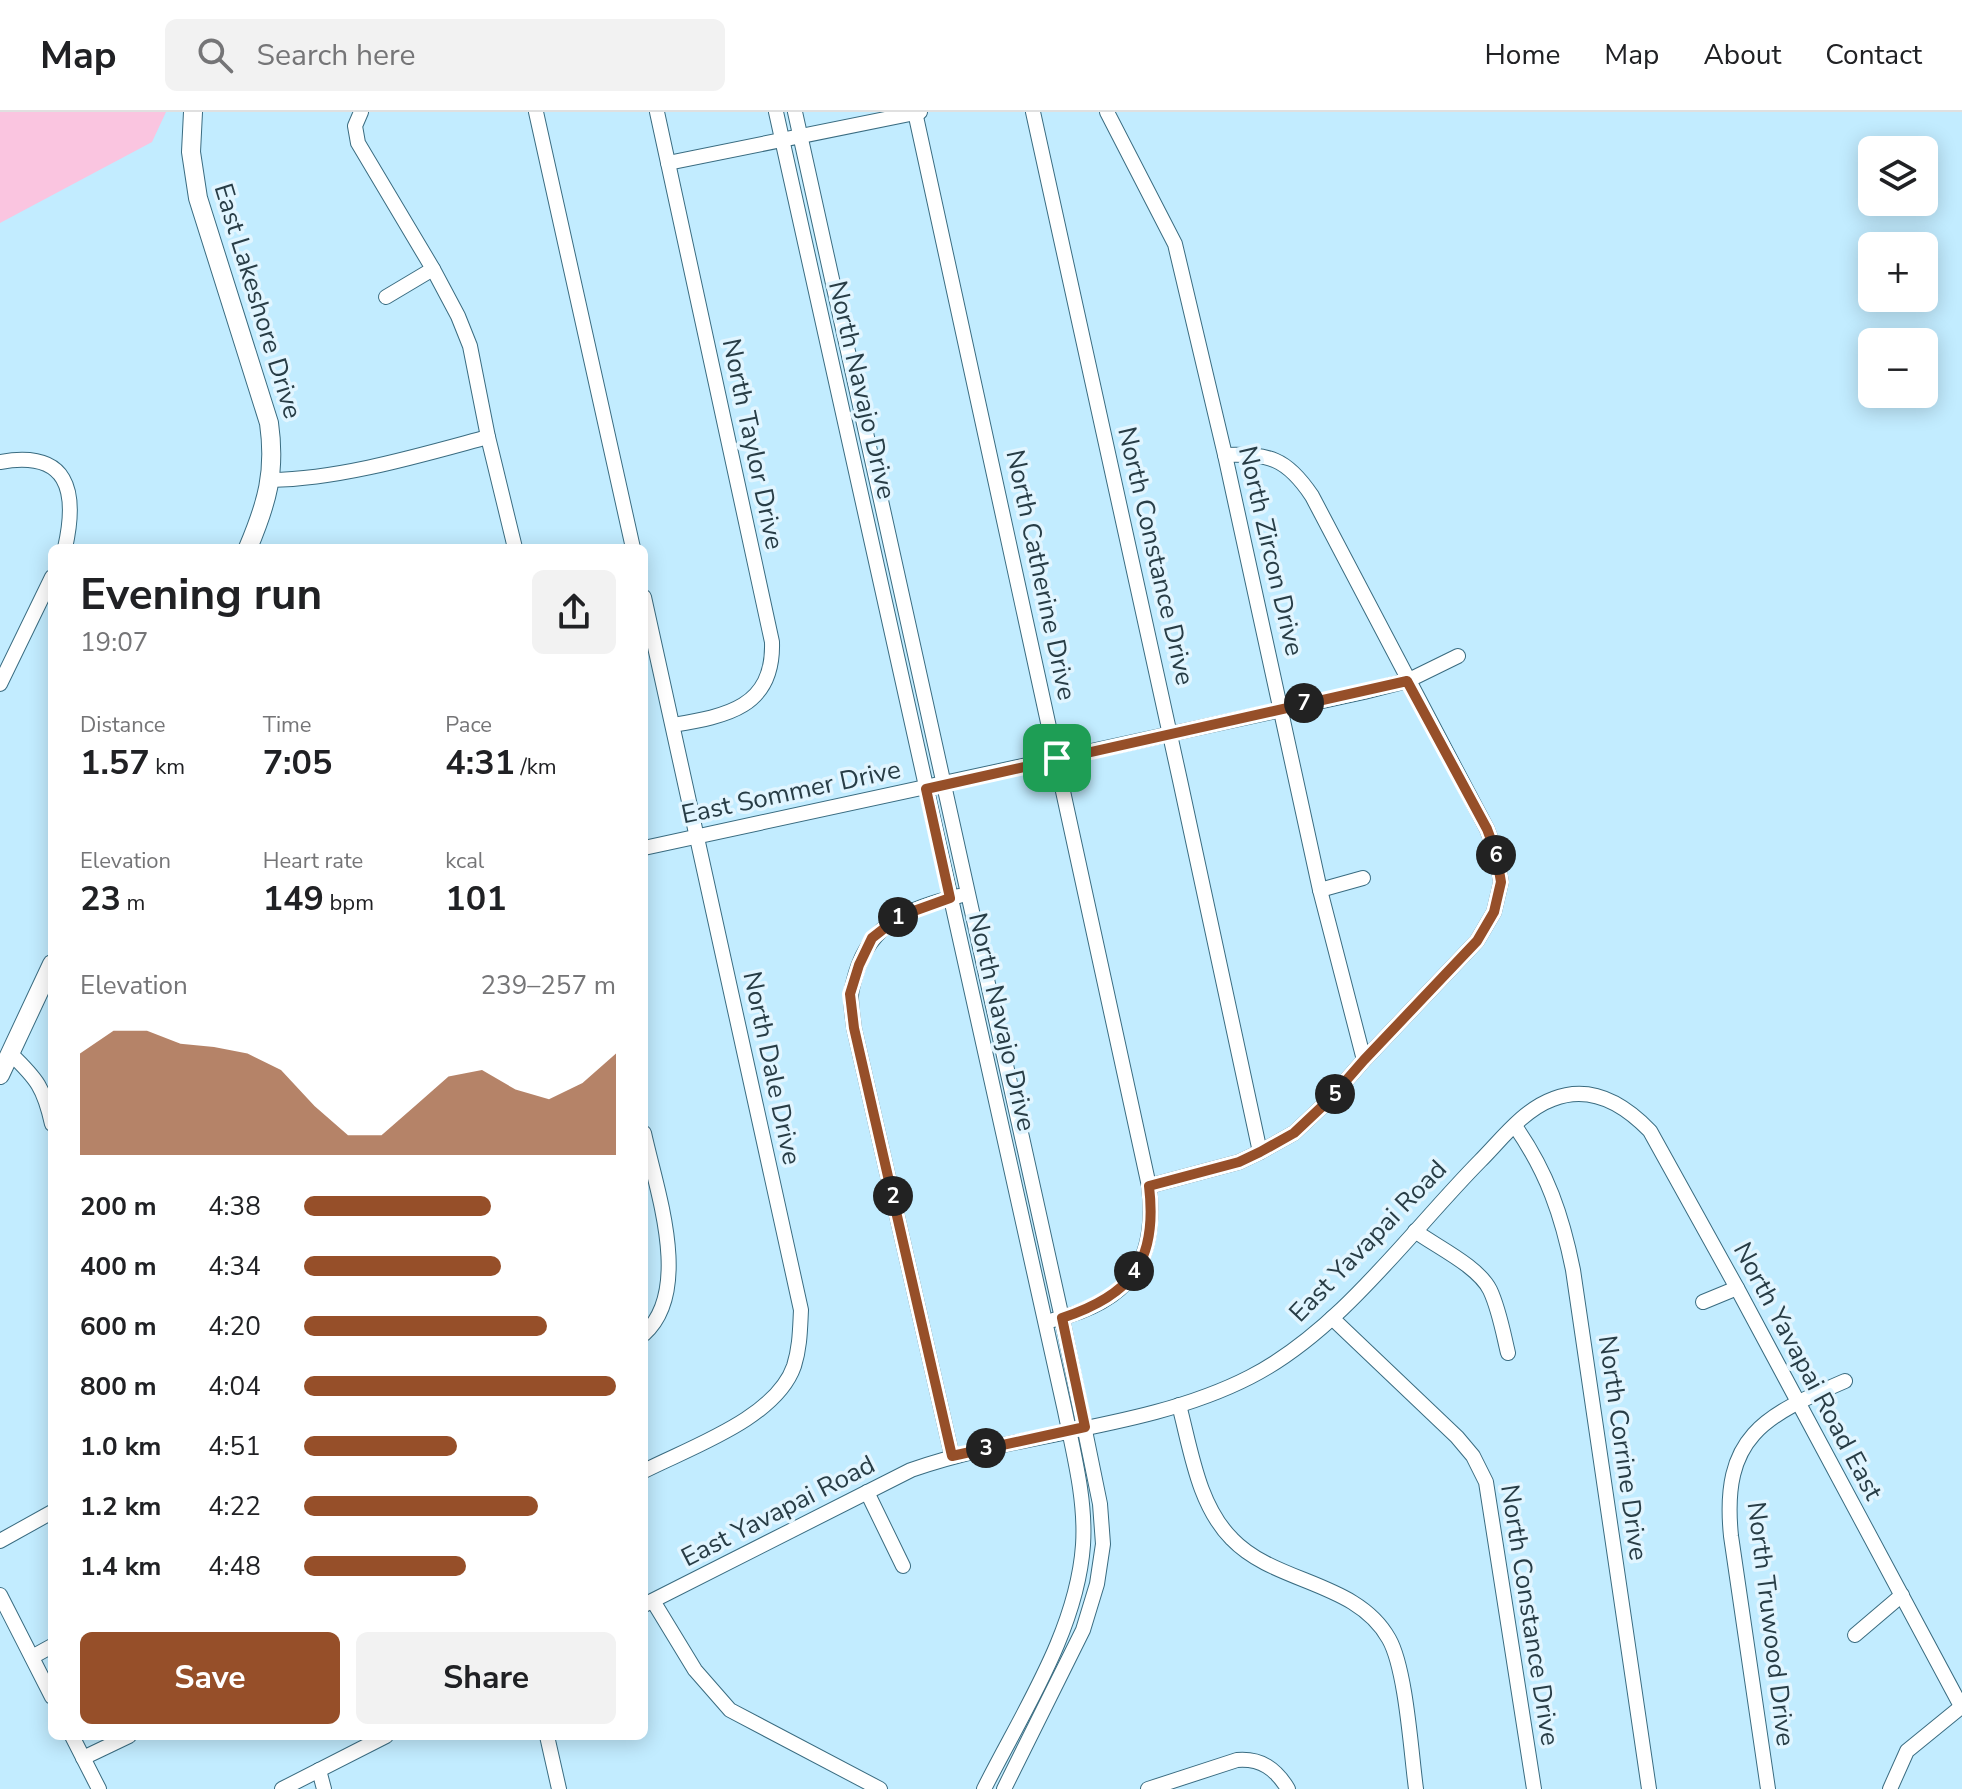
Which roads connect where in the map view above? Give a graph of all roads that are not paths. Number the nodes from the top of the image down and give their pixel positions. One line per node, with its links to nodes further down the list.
1 (193, 112): 18 (main road, East Lakeshore Drive)
2 (361, 112): 13 (street)
3 (536, 112): 22 (street)
4 (657, 112): 12 (street, North Taylor Drive)
5 (776, 112): 11 (street, North Navajo Drive)
6 (795, 112): 10 (street, North Navajo Drive)
7 (917, 112): 10 (street); 31 (street, North Catherine Drive)
8 (1033, 112): 30 (street, North Constance Drive)
9 (1107, 112): 16 (street, North Zircon Drive)
10 (801, 136): 11 (street); 32 (street, North Navajo Drive)
11 (782, 140): 12 (street); 33 (street, North Navajo Drive)
12 (668, 163): 29 (street, North Taylor Drive)
13 (433, 269): 14 (street); 15 (street)
14 (386, 297)
15 (488, 437): 18 (street); 21 (street)
16 (1225, 455): 26 (street); 28 (street, North Zircon Drive)
17 (0, 462): 19 (street)
18 (271, 480): 20 (main road, East Lakeshore Drive)
19 (66, 544)
20 (250, 544)
21 (514, 544)
22 (632, 544)
23 (48, 585): 27 (street)
24 (648, 615): 29 (street, North Dale Drive)
25 (1458, 656): 26 (street, East Sommer Drive)
26 (1407, 681): 28 (street, East Sommer Drive); 42 (street)
27 (0, 684)
28 (1281, 708): 30 (street, East Sommer Drive); 37 (street, North Zircon Drive)
29 (673, 725): 34 (street, North Dale Drive)
30 (1171, 734): 31 (street, East Sommer Drive); 48 (street, North Constance Drive)
31 (1057, 758): 32 (street, East Sommer Drive); 49 (street, North Catherine Drive)
32 (943, 785): 33 (street, East Sommer Drive); 38 (street, North Navajo Drive)
33 (926, 789): 34 (street, East Sommer Drive); 39 (street, North Navajo Drive)
34 (696, 836): 35 (street, East Sommer Drive); 64 (street, North Dale Drive)
35 (648, 847)
36 (1363, 878): 37 (street)
37 (1320, 890): 42 (street, North Zircon Drive)
38 (967, 894): 39 (street); 53 (street, North Navajo Drive)
39 (950, 898): 55 (street, North Navajo Drive); 63 (street)
40 (48, 973): 41 (main road)
41 (11, 1054): 43 (main road); 45 (street)
42 (1364, 1060): 48 (street)
43 (0, 1075)
44 (1578, 1094): 46 (street, East Yavapai Road); 51 (street, North Yavapai Road East)
45 (48, 1108)
46 (1515, 1126): 50 (street, East Yavapai Road); 96 (street, North Corrine Drive)
47 (648, 1152): 56 (street)
48 (1260, 1152): 49 (street)
49 (1149, 1186): 53 (street, North Catherine Drive)
50 (1415, 1231): 54 (street, East Yavapai Road); 57 (street)
51 (1737, 1288): 52 (street); 59 (street, North Yavapai Road East)
52 (1703, 1302)
53 (1062, 1318): 55 (street, North Catherine Drive); 61 (street, North Navajo Drive)
54 (1332, 1318): 60 (street, East Yavapai Road); 95 (street, North Constance Drive)
55 (1045, 1322): 62 (street, North Navajo Drive)
56 (648, 1329)
57 (1508, 1353)
58 (1845, 1381): 59 (street, North Truwood Drive)
59 (1797, 1402): 70 (street, North Yavapai Road East); 97 (street, North Truwood Drive)
60 (1179, 1405): 61 (street, East Yavapai Road); 94 (street)
61 (1085, 1427): 62 (street, East Yavapai Road); 76 (street, North Navajo Drive)
62 (1069, 1431): 63 (street, East Yavapai Road); 74 (street, North Navajo Drive)
63 (952, 1456): 65 (street, East Yavapai Road)
64 (648, 1469)
65 (867, 1492): 68 (street); 71 (street, East Yavapai Road)
66 (48, 1514): 67 (street)
67 (0, 1541)
68 (903, 1566)
69 (0, 1595): 75 (street)
70 (1902, 1595): 72 (street); 78 (street, North Yavapai Road East)
71 (649, 1603): 89 (street)
72 (1855, 1635)
73 (48, 1648): 75 (street)
74 (1053, 1654): 76 (street); 90 (street, North Navajo Drive)
75 (32, 1657): 77 (street)
76 (1068, 1662): 91 (street, North Navajo Drive)
77 (48, 1689)
78 (1962, 1707): 98 (street)
79 (74, 1740): 83 (street)
80 (121, 1740): 83 (street)
81 (378, 1740): 84 (street)
82 (548, 1740): 88 (street)
83 (83, 1758): 85 (street)
84 (319, 1770): 86 (street); 87 (street)
85 (99, 1789)
86 (282, 1789)
87 (324, 1789)
88 (559, 1789)
89 (880, 1789)
90 (984, 1789)
91 (1004, 1789)
92 (1148, 1789): 93 (street)
93 (1288, 1789)
94 (1416, 1789)
95 (1534, 1789)
96 (1649, 1789)
97 (1768, 1789)
98 (1890, 1789)

